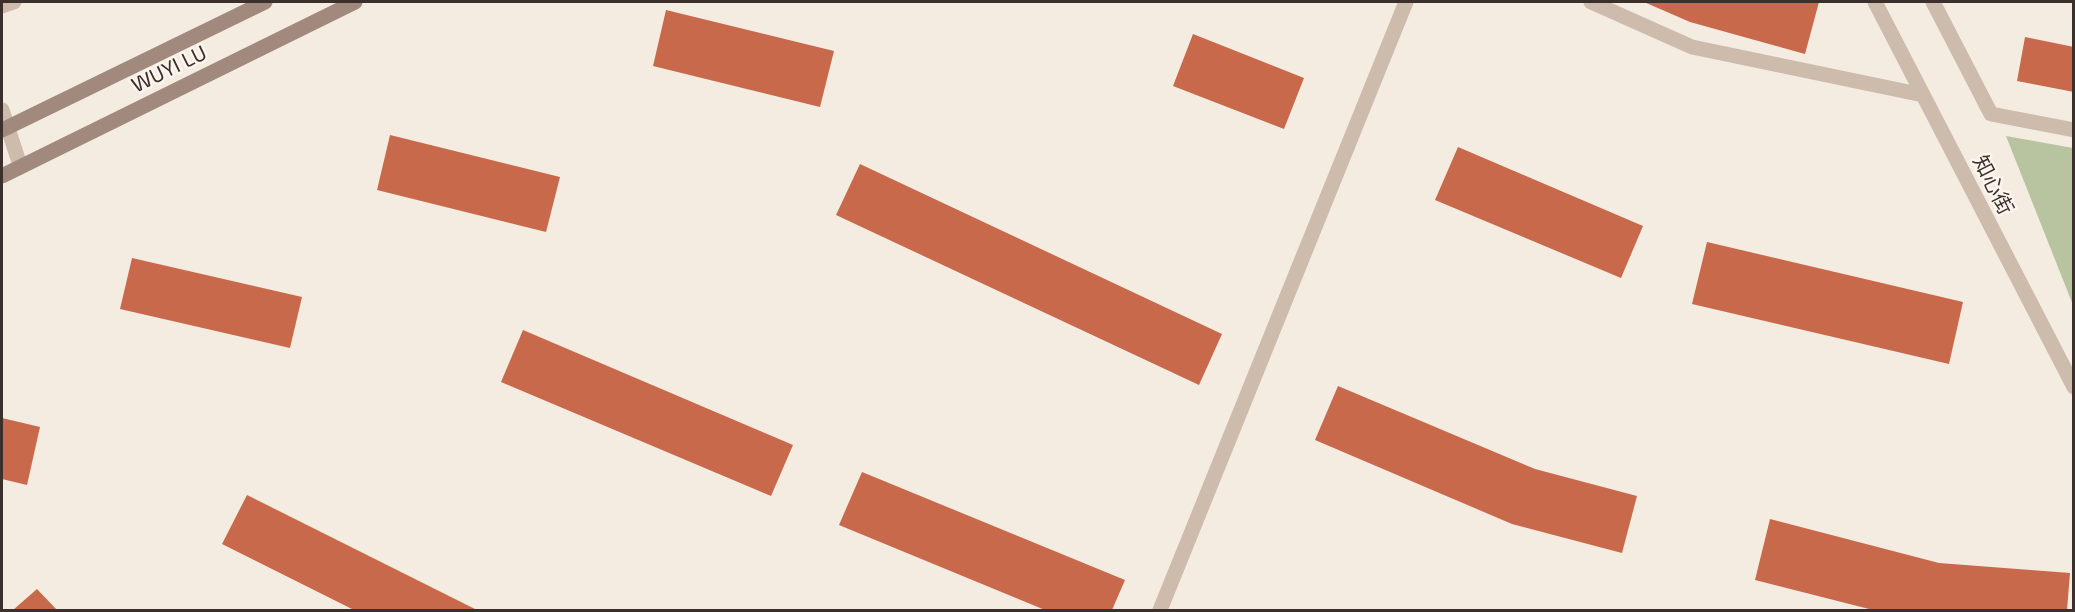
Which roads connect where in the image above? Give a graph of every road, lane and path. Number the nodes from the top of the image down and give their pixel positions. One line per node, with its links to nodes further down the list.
1 (14, 2): 8 (street)
2 (265, 2): 11 (main road, WUYI LU)
3 (355, 2): 13 (main road, WUYI LU)
4 (1406, 2): 16 (street)
5 (1591, 2): 9 (street)
6 (1875, 2): 9 (street, 知心街)
7 (1933, 2): 12 (street)
8 (2, 6)
9 (1923, 94): 15 (street, 知心街)
10 (2, 111): 11 (street)
11 (4, 129): 13 (street)
12 (2073, 130)
13 (20, 165): 14 (main road, WUYI LU)
14 (2, 176)
15 (2073, 387)
16 (1160, 610)

